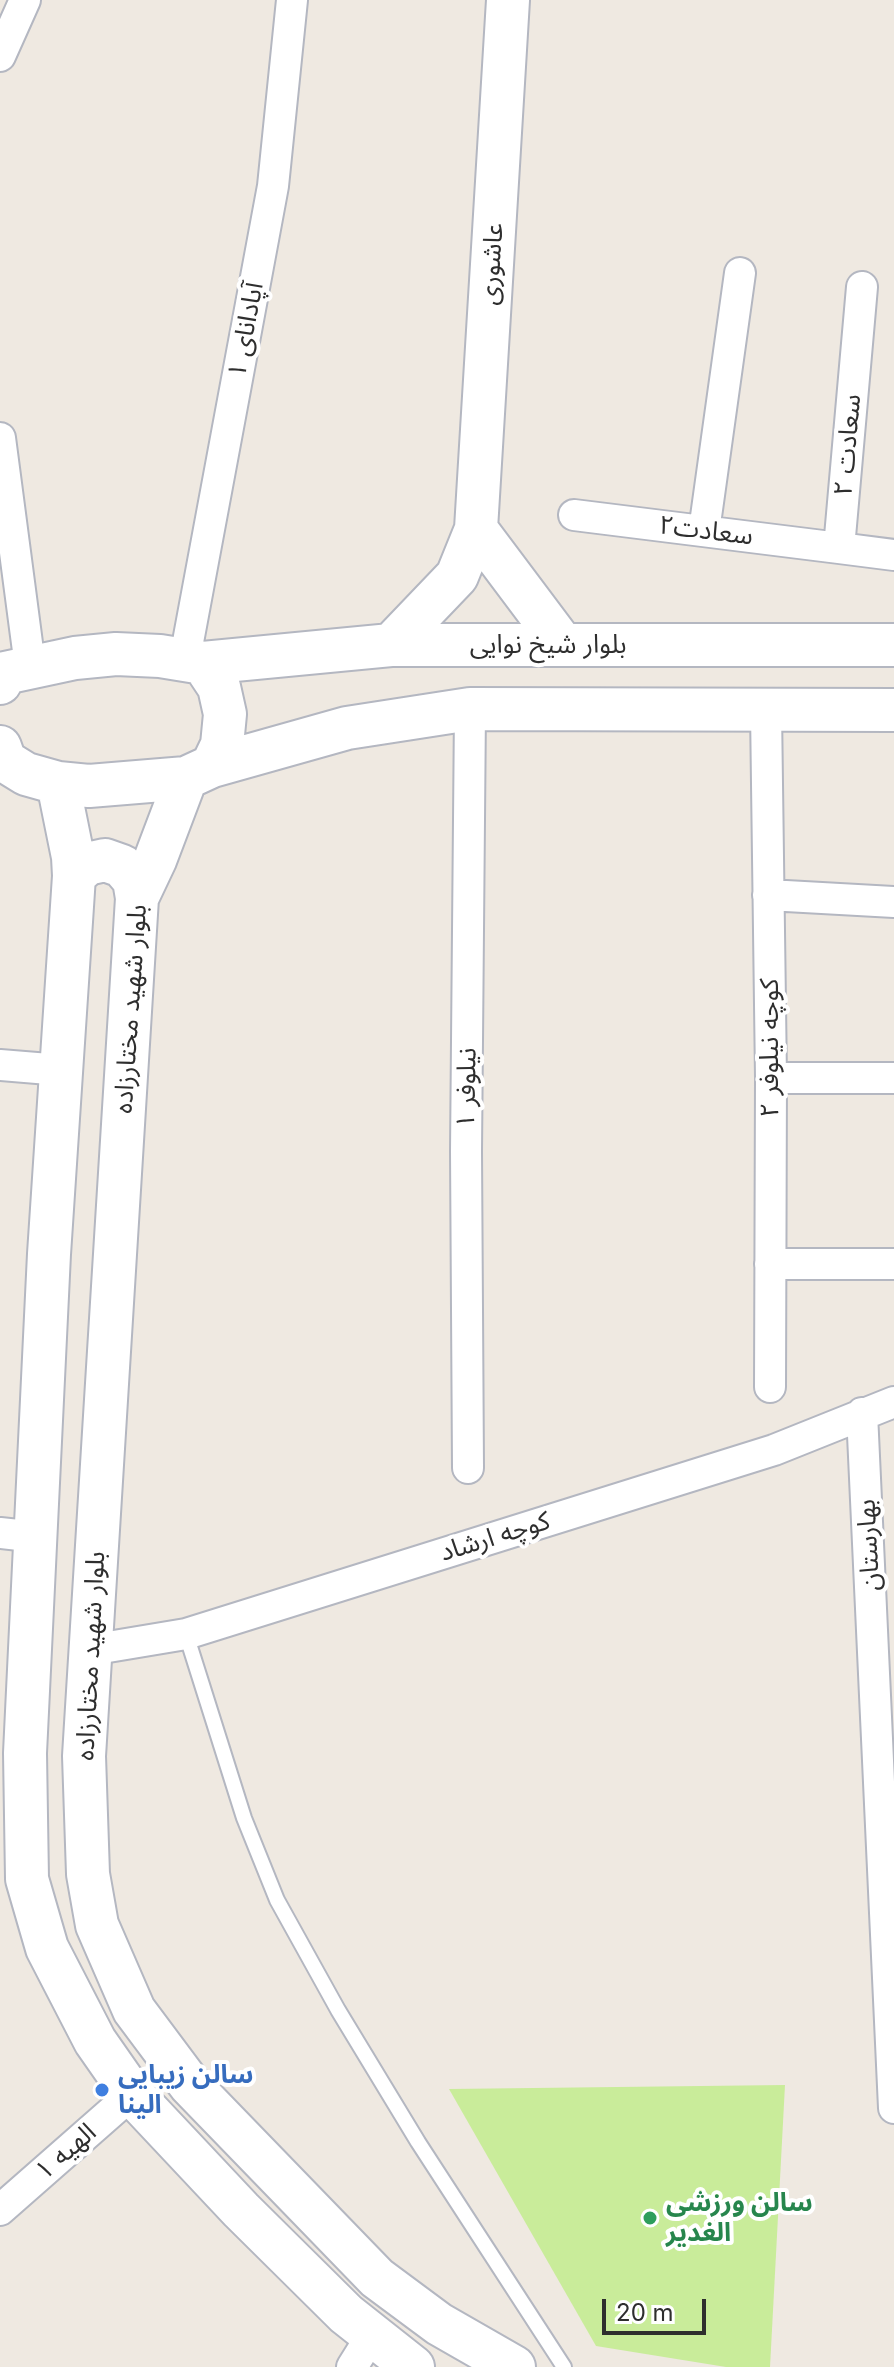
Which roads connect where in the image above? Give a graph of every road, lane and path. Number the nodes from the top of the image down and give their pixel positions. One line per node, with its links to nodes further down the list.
1 (25, 0): 4 (street)
2 (292, 0): 16 (street, آپادانای ۱)
3 (508, 0): 9 (street, عاشوری)
4 (0, 56)
5 (740, 273): 10 (street)
6 (862, 287): 11 (street, سعادت ۲)
7 (0, 438): 17 (street)
8 (574, 515): 10 (street, سعادت۲)
9 (476, 529): 13 (street, عاشوری); 14 (street)
10 (704, 531): 11 (street, سعادت۲)
11 (839, 548): 12 (street)
12 (894, 555)
13 (391, 645): 14 (street, بلوار شیخ نوایی); 16 (street, بلوار شیخ نوایی)
14 (563, 645): 15 (street, بلوار شیخ نوایی)
15 (894, 645)
16 (194, 661): 17 (street, بلوار شیخ نوایی); 22 (street, بلوار شهید مختارزاده)
17 (9, 674)
18 (470, 709): 19 (street); 22 (street); 37 (street, ۱ نیلوفر)
19 (766, 710): 20 (street); 25 (street, کوچه نیلوفر ۲)
20 (894, 710)
21 (2, 756): 23 (street)
22 (199, 772): 23 (street); 26 (street, بلوار شهید مختارزاده)
23 (58, 783): 24 (street)
24 (74, 876): 26 (street); 29 (street)
25 (768, 895): 27 (street); 30 (street, کوچه نیلوفر ۲)
26 (137, 898): 40 (street, بلوار شهید مختارزاده)
27 (894, 902)
28 (0, 1065): 29 (street)
29 (61, 1070): 38 (street)
30 (771, 1078): 31 (street); 32 (street, کوچه نیلوفر ۲)
31 (894, 1078)
32 (770, 1264): 33 (street); 34 (street, کوچه نیلوفر ۲)
33 (894, 1264)
34 (770, 1387)
35 (894, 1402): 36 (street, کوچه ارشاد)
36 (862, 1413): 39 (street, کوچه ارشاد); 44 (street, بهارستان)
37 (468, 1468)
38 (19, 1535): 41 (street)
39 (186, 1634): 40 (street, کوچه ارشاد); 49 (lane)
40 (90, 1650): 48 (street, بلوار شهید مختارزاده)
41 (13, 1805): 42 (street)
42 (14, 1879): 43 (street)
43 (132, 2094): 45 (street, الهیه ۱); 46 (street)
44 (894, 2108)
45 (0, 2210)
46 (362, 2351): 47 (street)
47 (413, 2367)
48 (514, 2367)
49 (564, 2367)

